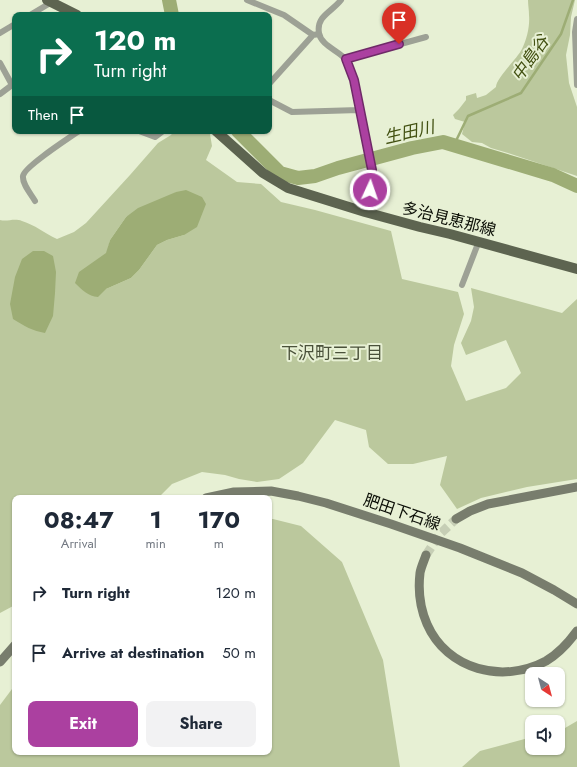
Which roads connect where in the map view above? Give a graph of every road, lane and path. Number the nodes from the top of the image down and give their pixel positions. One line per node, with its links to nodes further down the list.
1 (247, 0): 9 (street)
2 (341, 0): 9 (street)
3 (49, 1): 4 (street); 5 (main road)
4 (34, 12)
5 (71, 12)
6 (577, 19): 14 (street)
7 (12, 26): 8 (street)
8 (0, 33)
9 (316, 34): 11 (street); 13 (street)
10 (426, 37): 11 (street)
11 (346, 59): 17 (street)
12 (0, 63): 15 (street)
13 (272, 81)
14 (577, 85)
15 (0, 94)
16 (272, 102): 17 (street)
17 (359, 110): 23 (street)
18 (75, 134): 22 (street)
19 (146, 134): 20 (street)
20 (159, 134)
21 (219, 134): 23 (main road, 多治見恵那線)
22 (35, 201)
23 (365, 212): 24 (main road, 多治見恵那線)
24 (479, 242): 25 (main road, 多治見恵那線); 26 (street)
25 (577, 269)
26 (462, 284)
27 (577, 487): 29 (main road, 肥田下石線)
28 (220, 495): 31 (main road, 肥田下石線)
29 (456, 519)
30 (426, 555): 32 (main road, 肥田下石線)
31 (577, 604)
32 (577, 631)
33 (12, 648): 34 (main road)
34 (0, 662)

